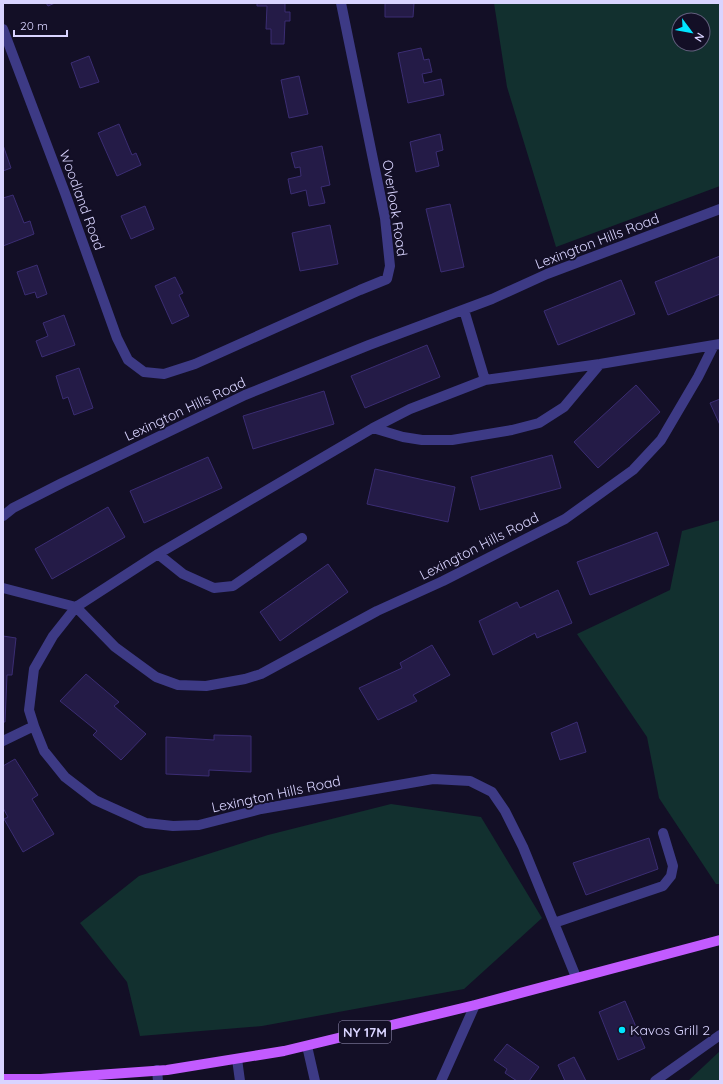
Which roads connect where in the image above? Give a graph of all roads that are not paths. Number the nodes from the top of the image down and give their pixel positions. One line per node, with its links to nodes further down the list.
1 (341, 3): 7 (street, Overlook Road)
2 (3, 29): 7 (street, Woodland Road)
3 (720, 209): 4 (street, Lexington Hills Road)
4 (464, 310): 8 (street); 10 (street, Lexington Hills Road)
5 (717, 345): 6 (street, Lexington Hills Road); 14 (street, Lexington Hills Road)
6 (600, 364): 8 (street, Lexington Hills Road); 9 (street)
7 (144, 372)
8 (485, 380): 9 (street, Lexington Hills Road)
9 (373, 428): 12 (street, Lexington Hills Road)
10 (3, 516)
11 (302, 538): 12 (street)
12 (158, 554): 14 (street, Lexington Hills Road)
13 (3, 588): 14 (street)
14 (76, 607): 15 (street, Lexington Hills Road)
15 (34, 726): 16 (street); 18 (street, Lexington Hills Road)
16 (3, 741)
17 (663, 833): 18 (street)
18 (554, 923): 20 (street, Lexington Hills Road)
19 (720, 940): 20 (main road, NY 17M)
20 (576, 977): 21 (main road, NY 17M)
21 (476, 1005): 23 (main road, NY 17M); 31 (street)
22 (720, 1036): 32 (street)
23 (307, 1046): 24 (main road, NY 17M); 30 (street)
24 (237, 1059): 25 (main road, NY 17M); 29 (street)
25 (157, 1070): 27 (main road, NY 17M); 28 (street)
26 (3, 1079): 27 (main road, NY 17M)
27 (79, 1079)
28 (158, 1081)
29 (240, 1081)
30 (316, 1081)
31 (441, 1081)
32 (655, 1081)

